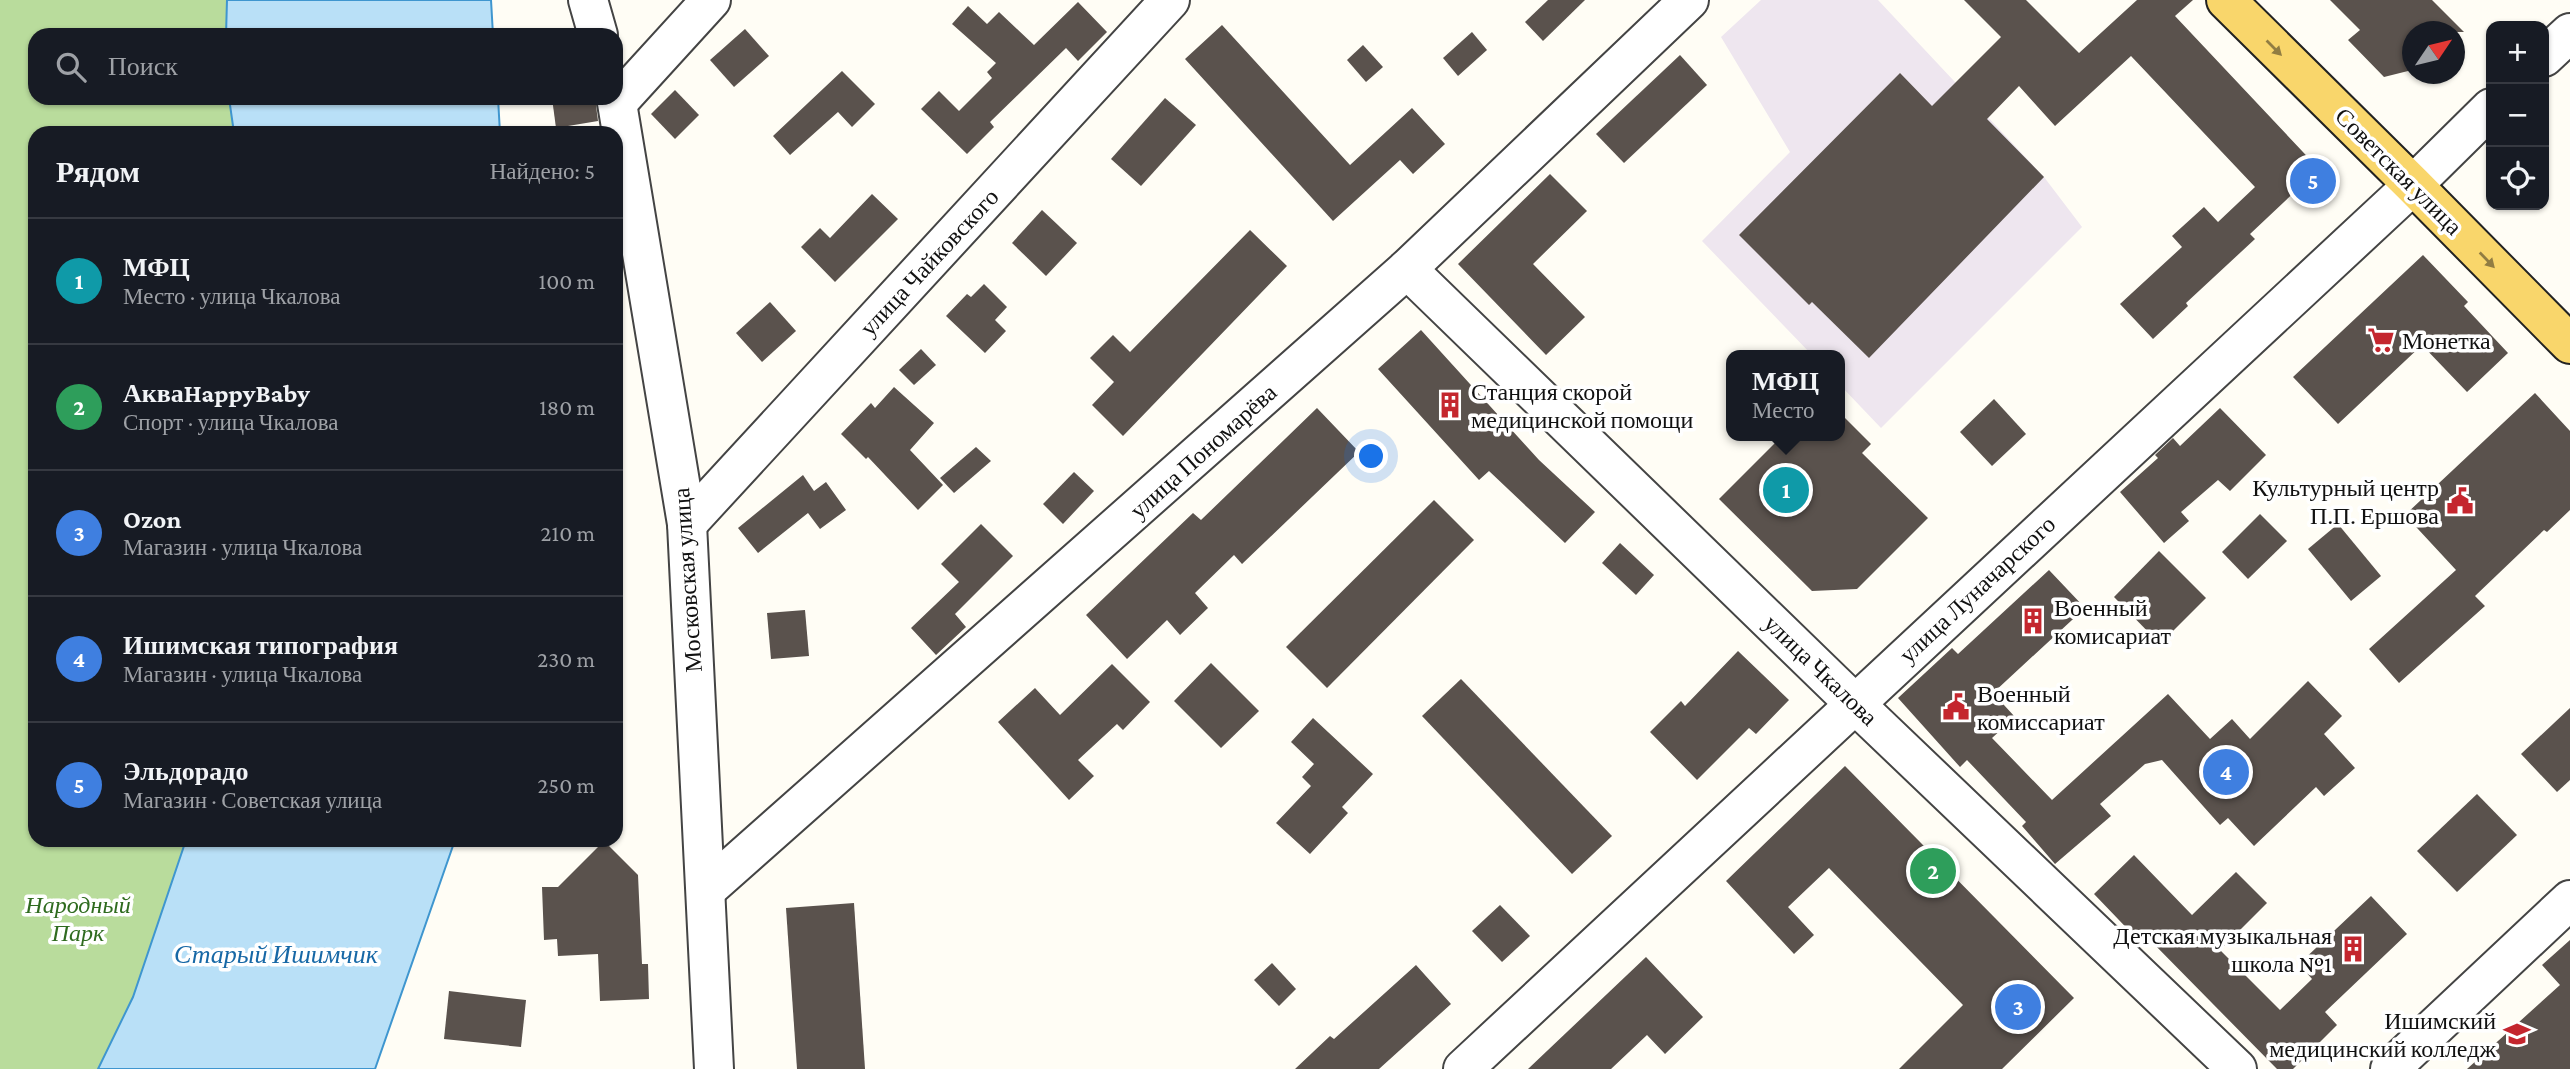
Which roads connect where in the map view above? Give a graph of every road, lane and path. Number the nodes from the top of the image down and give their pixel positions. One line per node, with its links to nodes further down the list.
1 (588, 0): 6 (street)
2 (711, 0): 9 (street)
3 (1170, 0): 17 (street, улица Чайковского)
4 (1689, 0): 15 (street, улица Пономарёва)
5 (2226, 0): 14 (main road, Советская улица, one-way to 14)
6 (596, 28)
7 (2570, 33): 8 (street)
8 (2549, 52)
9 (623, 93)
10 (618, 105): 12 (street, Московская улица)
11 (2486, 113): 14 (street, улица Луначарского)
12 (621, 126)
13 (623, 135): 17 (street, Московская улица)
14 (2413, 185): 16 (main road, Советская улица, one-way to 16); 18 (street, улица Луначарского)
15 (1407, 268): 18 (street, улица Чкалова); 19 (street, улица Пономарёва)
16 (2570, 344)
17 (687, 524): 19 (street, Московская улица)
18 (1854, 703): 22 (street, улица Луначарского); 23 (street, улица Чкалова)
19 (706, 890): 21 (street, Московская улица)
20 (2570, 900): 24 (street)
21 (715, 1069)
22 (1463, 1069)
23 (2237, 1069)
24 (2390, 1069)

